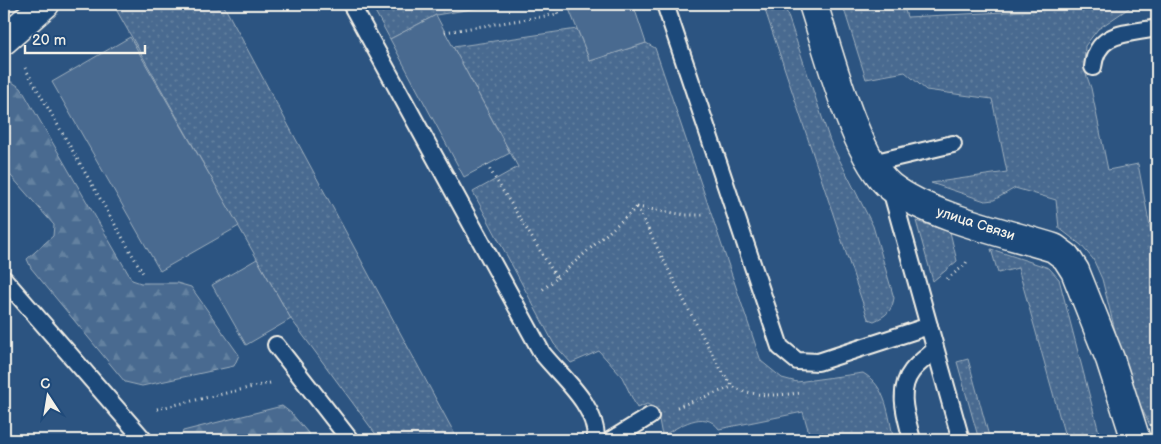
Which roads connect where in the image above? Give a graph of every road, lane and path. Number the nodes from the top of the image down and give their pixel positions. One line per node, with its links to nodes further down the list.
1 (45, 4): 8 (street)
2 (351, 4): 20 (lane)
3 (554, 4): 7 (path)
4 (665, 4): 14 (lane)
5 (813, 4): 11 (street, улица Связи)
6 (1157, 28): 9 (lane)
7 (445, 32)
8 (5, 38): 16 (path)
9 (1093, 67)
10 (953, 144): 11 (lane)
11 (872, 164): 13 (street, улица Связи)
12 (487, 165): 17 (path)
13 (890, 186): 15 (street, улица Связи); 19 (lane)
14 (736, 214): 17 (path); 21 (lane)
15 (969, 221): 19 (path); 34 (street, улица Связи)
16 (144, 275)
17 (557, 278): 20 (path)
18 (4, 279): 28 (lane)
19 (921, 299): 21 (lane)
20 (519, 310): 30 (lane)
21 (928, 326): 23 (lane)
22 (276, 345): 24 (lane)
23 (936, 350): 32 (lane); 33 (lane)
24 (300, 376): 26 (path); 29 (lane)
25 (732, 386): 27 (path)
26 (184, 403)
27 (650, 416): 31 (lane)
28 (144, 440)
29 (350, 440)
30 (596, 440)
31 (610, 440)
32 (912, 440)
33 (961, 440)
34 (1136, 440)

